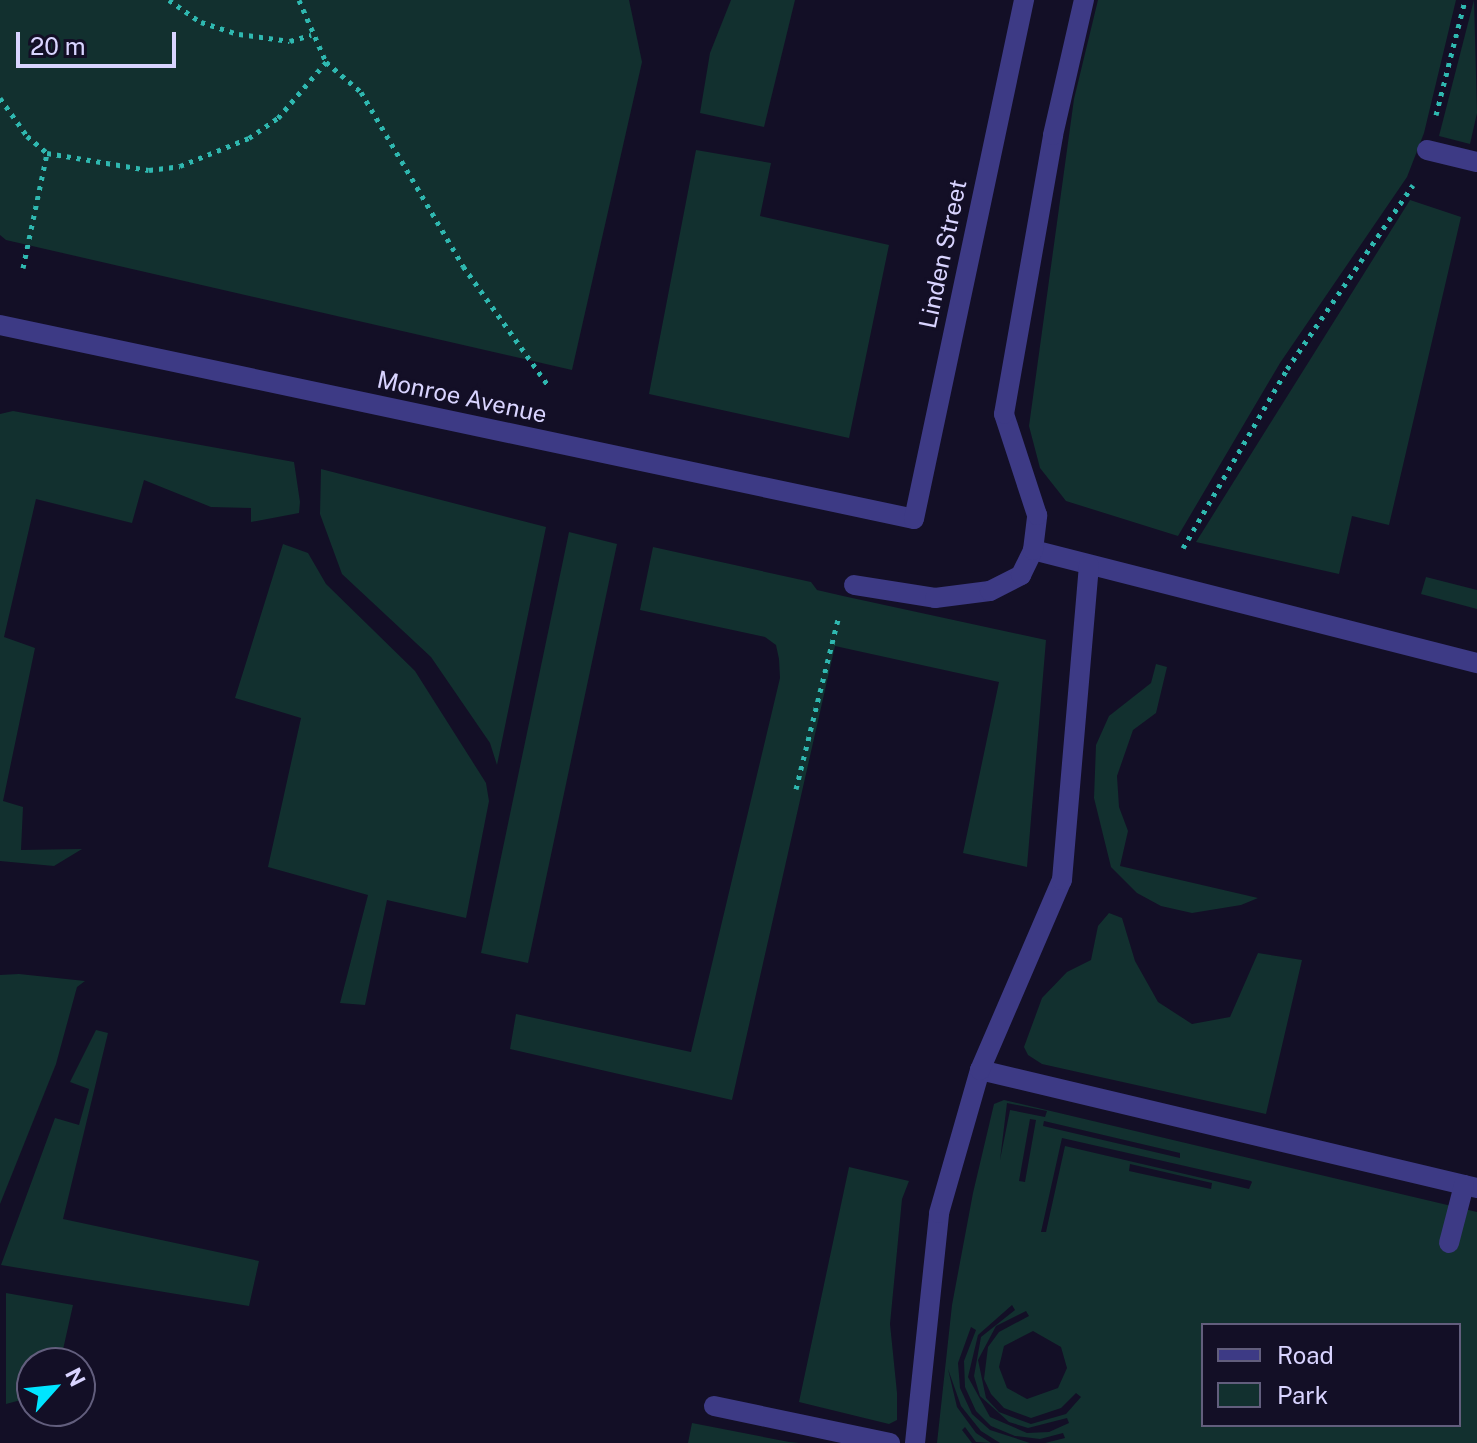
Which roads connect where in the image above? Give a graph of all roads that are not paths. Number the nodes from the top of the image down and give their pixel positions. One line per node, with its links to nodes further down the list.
1 (1024, 0): 6 (street, Linden Street)
2 (1084, 0): 7 (street)
3 (1427, 150): 4 (street)
4 (1477, 162)
5 (0, 325): 6 (street, Monroe Avenue)
6 (914, 519)
7 (1033, 550): 8 (street); 9 (street)
8 (1089, 565): 10 (street); 11 (street)
9 (854, 585)
10 (1477, 663)
11 (980, 1070): 12 (street); 16 (street)
12 (1470, 1187): 13 (street)
13 (1449, 1243)
14 (714, 1406): 15 (street)
15 (890, 1443)
16 (915, 1443)

